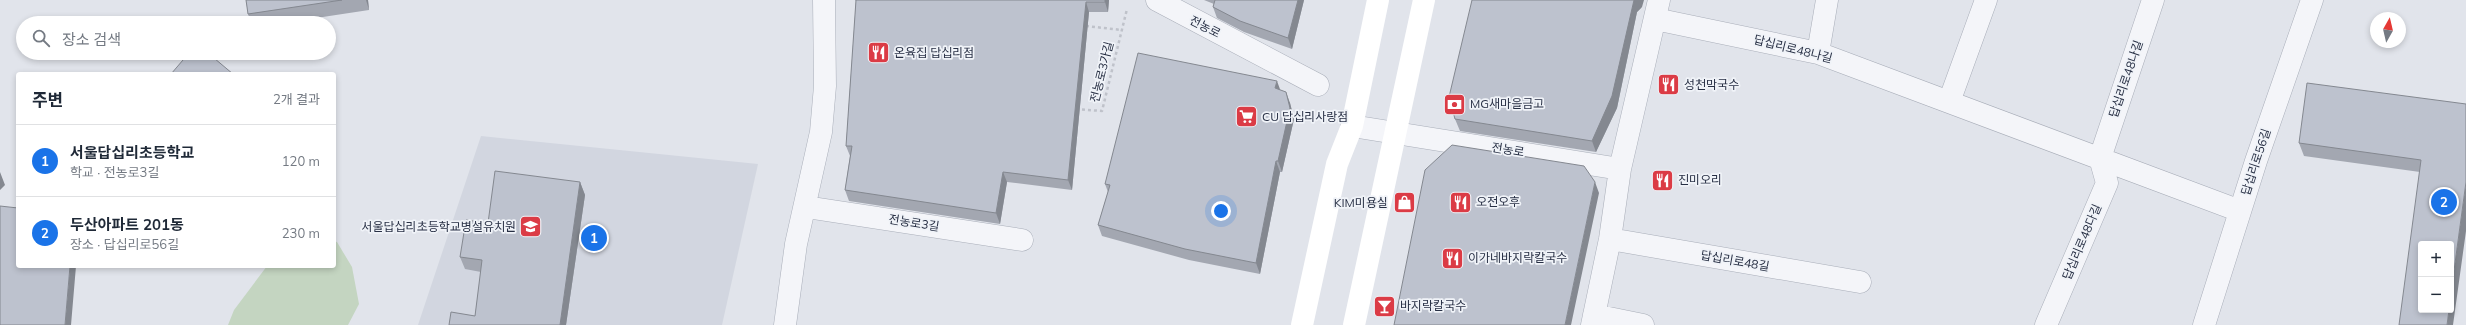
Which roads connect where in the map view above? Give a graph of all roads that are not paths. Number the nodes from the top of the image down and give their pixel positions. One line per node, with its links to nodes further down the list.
1 (824, 0): 17 (street)
2 (1156, 0): 11 (street, 전농로)
3 (1378, 0): 13 (main road)
4 (1424, 0): 14 (main road)
5 (1827, 0): 10 (street)
6 (1986, 0): 12 (street)
7 (2153, 0): 15 (street, 답십리로48나길)
8 (2312, 0): 18 (street, 답십리로56길)
9 (1657, 9): 10 (street, 답십리로48나길); 16 (street)
10 (1818, 53): 12 (street, 답십리로48나길)
11 (1318, 85)
12 (1949, 102): 15 (street, 답십리로48나길)
13 (1352, 126): 14 (street, 전농로); 24 (main road)
14 (1396, 132): 16 (street, 전농로); 25 (main road)
15 (2100, 158): 18 (street, 답십리로48나길); 27 (street, 답십리로48다길)
16 (1620, 169): 19 (street)
17 (806, 207): 20 (street, 전농로3길); 23 (street)
18 (2240, 211): 28 (street, 답십리로56길)
19 (1610, 239): 21 (street, 답십리로48길); 22 (street)
20 (1022, 240)
21 (1860, 282)
22 (1593, 320): 26 (street)
23 (786, 325)
24 (1302, 325)
25 (1354, 325)
26 (1643, 325)
27 (2046, 325)
28 (2204, 325)

